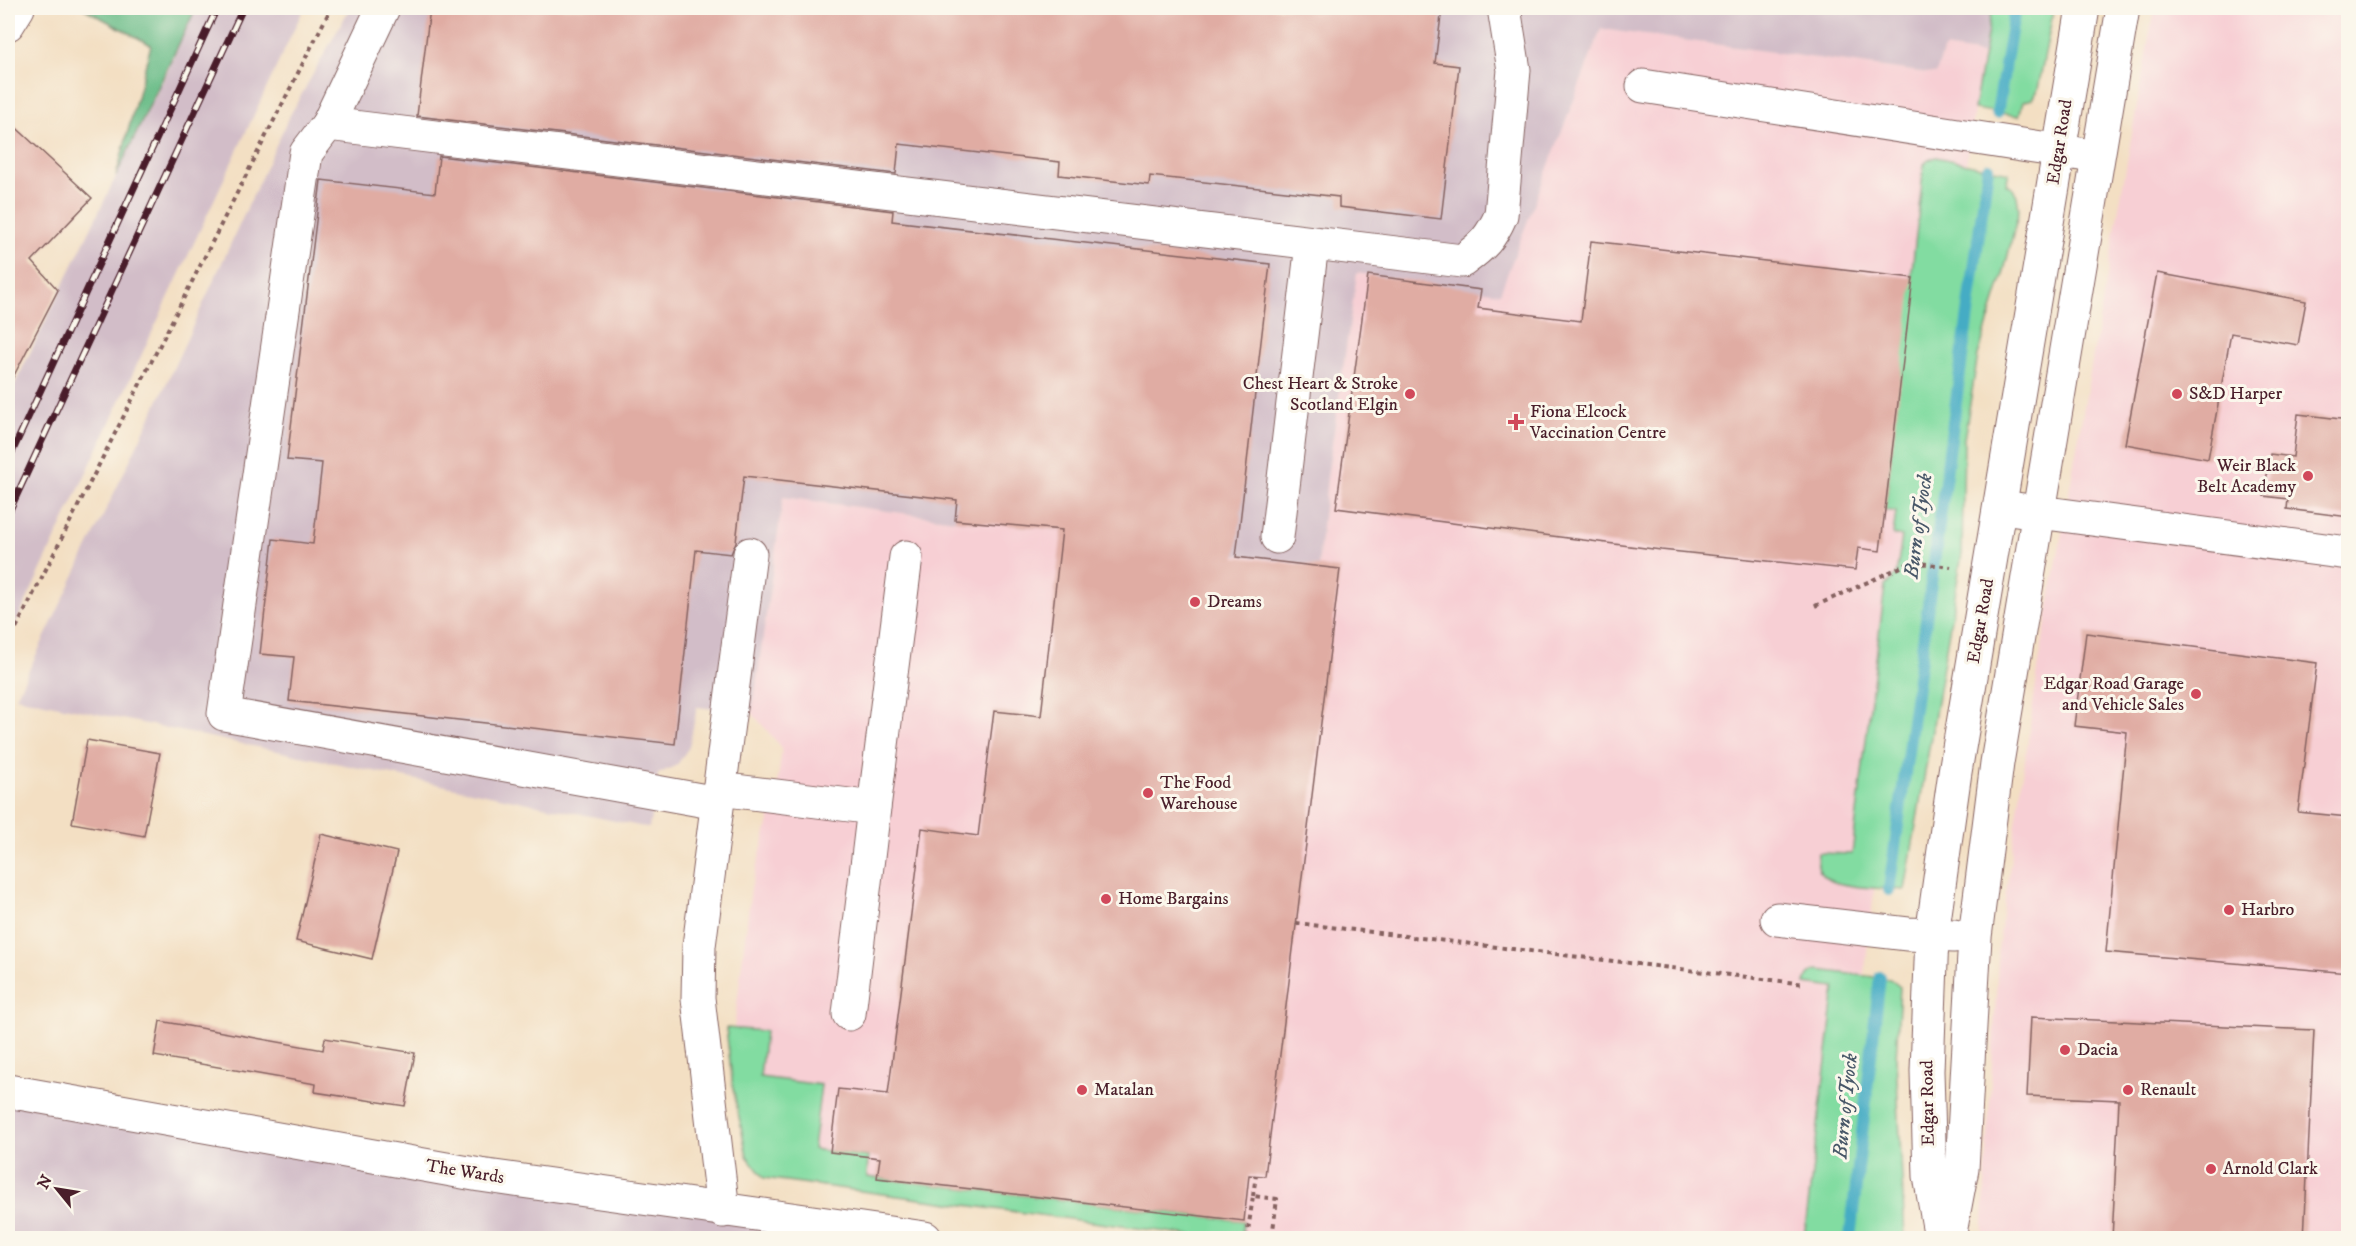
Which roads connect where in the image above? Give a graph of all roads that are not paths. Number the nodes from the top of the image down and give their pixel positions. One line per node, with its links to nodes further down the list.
1 (18, 8): 6 (street)
2 (383, 8): 8 (street)
3 (1504, 8): 11 (street)
4 (2083, 8): 9 (street, Edgar Road)
5 (2123, 8): 10 (street, Edgar Road)
6 (8, 24)
7 (1643, 86): 9 (street)
8 (328, 124): 11 (street); 18 (street)
9 (2058, 150): 10 (street); 12 (street, Edgar Road)
10 (2097, 156): 13 (street, Edgar Road)
11 (1312, 244): 14 (street)
12 (2000, 507): 13 (street); 21 (street, Edgar Road)
13 (2039, 511): 15 (street); 22 (street, Edgar Road)
14 (1277, 537)
15 (2349, 553)
16 (750, 554): 18 (street)
17 (906, 557): 19 (street)
18 (718, 796): 19 (street); 25 (street)
19 (874, 808): 23 (street)
20 (1777, 919): 21 (street)
21 (1932, 935): 22 (street); 27 (street, Edgar Road)
22 (1975, 937): 28 (street, Edgar Road)
23 (849, 1014)
24 (8, 1091): 25 (street, The Wards)
25 (723, 1211): 26 (street, The Wards)
26 (925, 1239)
27 (1941, 1239)
28 (1949, 1239)

